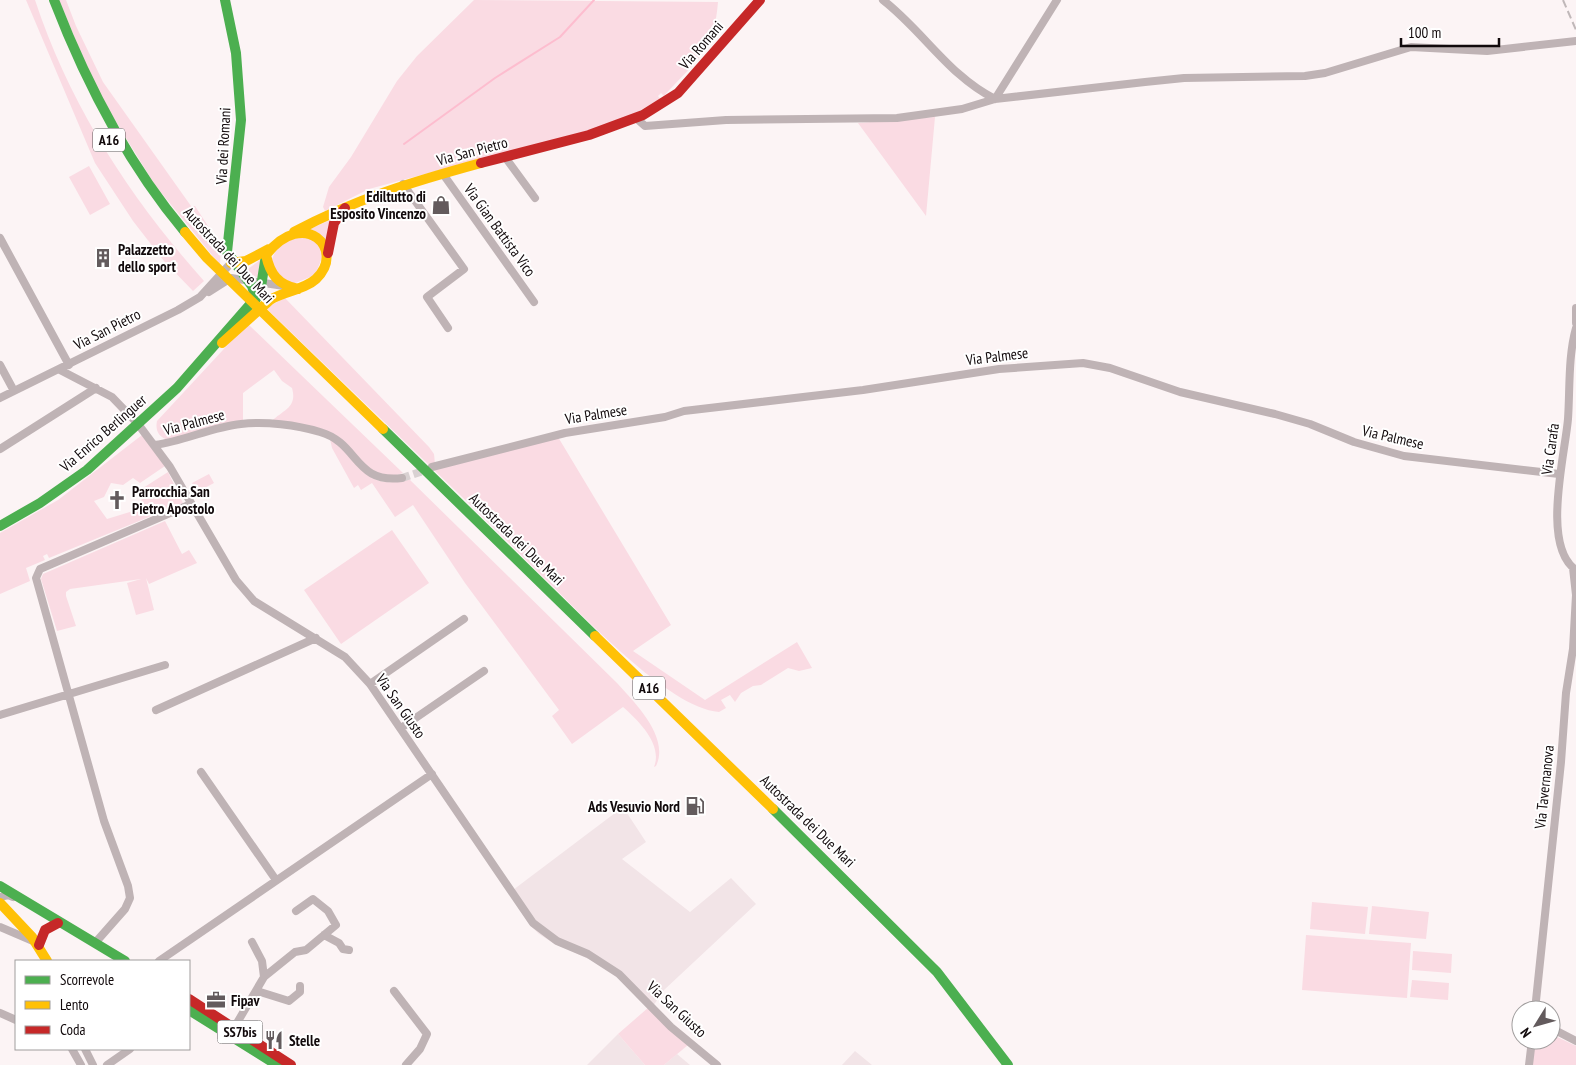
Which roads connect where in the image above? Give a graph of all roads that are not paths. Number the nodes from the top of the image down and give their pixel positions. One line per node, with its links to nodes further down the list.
1 (44, 0): 30 (main road, Autostrada dei Due Mari / A16)
2 (54, 0): 30 (main road, Autostrada dei Due Mari / A16)
3 (225, 0): 20 (main road, Via dei Romani)
4 (760, 0): 9 (main road, Via Romani)
5 (883, 0): 8 (street)
6 (1057, 0): 8 (street)
7 (1576, 41): 8 (street)
8 (995, 99): 10 (street)
9 (661, 105): 10 (main road, Via San Pietro)
10 (636, 118): 11 (main road, Via San Pietro)
11 (505, 157): 12 (main road, Via San Pietro); 14 (street)
12 (443, 174): 13 (main road, Via San Pietro); 27 (street, Via Gian Battista Vico)
13 (403, 184): 15 (main road, Via San Pietro); 31 (street)
14 (535, 198)
15 (348, 206): 16 (main road, Via San Pietro); 19 (main road)
16 (294, 232): 18 (main road); 19 (main road)
17 (0, 238): 35 (street)
18 (268, 252): 20 (main road); 22 (main road); 23 (main road)
19 (326, 257): 24 (main road)
20 (231, 263): 21 (main road); 25 (street, Via San Pietro)
21 (247, 280): 22 (street); 25 (street); 26 (main road)
22 (263, 282): 23 (street); 26 (main road)
23 (284, 286): 24 (main road)
24 (298, 289): 33 (main road, Via Enrico Berlinguer)
25 (200, 296): 35 (street, Via San Pietro)
26 (256, 299): 33 (main road, Via Enrico Berlinguer)
27 (534, 302)
28 (1576, 308): 29 (street)
29 (1576, 322)
30 (271, 328): 100 (main road, Autostrada dei Due Mari / A16); 101 (main road, Autostrada dei Due Mari / A16)
31 (448, 328)
32 (1576, 328): 44 (street, Via Carafa)
33 (214, 347): 40 (main road, Via Enrico Berlinguer)
34 (0, 365): 38 (street)
35 (69, 365): 36 (street, Via San Pietro)
36 (60, 370): 37 (street, Via San Giusto); 38 (street, Via San Pietro)
37 (96, 388): 40 (street, Via San Giusto); 42 (street)
38 (14, 391): 39 (street, Via San Pietro)
39 (0, 398)
40 (138, 424): 41 (street, Via San Giusto); 47 (main road, Via Enrico Berlinguer)
41 (155, 445): 45 (street, Via Palmese); 46 (street, Via San Giusto)
42 (0, 448)
43 (432, 467): 44 (street, Via Palmese)
44 (1559, 474): 48 (street, Via Carafa)
45 (402, 478)
46 (191, 504): 50 (street, Via San Giusto); 54 (street)
47 (0, 526)
48 (1575, 569): 81 (street, Via Tavernanova)
49 (464, 619): 53 (street)
50 (316, 638): 53 (street, Via San Giusto); 55 (street)
51 (164, 665): 54 (street)
52 (484, 671): 57 (street)
53 (370, 684): 57 (street, Via San Giusto)
54 (68, 693): 56 (street); 69 (street)
55 (156, 710)
56 (0, 715)
57 (400, 728): 59 (street, Via San Giusto)
58 (201, 772): 60 (street)
59 (432, 774): 60 (street); 99 (street, Via San Giusto)
60 (276, 880): 75 (street)
61 (0, 886): 64 (main road)
62 (0, 897): 64 (street)
63 (0, 903): 71 (main road)
64 (29, 904): 66 (main road)
65 (296, 911): 68 (street)
66 (58, 923): 69 (main road); 71 (main road)
67 (0, 927): 71 (street)
68 (324, 935): 72 (street); 76 (street)
69 (95, 942): 74 (main road)
70 (252, 942): 76 (street)
71 (39, 945): 73 (main road)
72 (349, 950)
73 (46, 960)
74 (123, 960)
75 (160, 960)
76 (264, 977): 78 (street)
77 (300, 986): 78 (street)
78 (257, 991): 85 (street)
79 (394, 991): 98 (street)
80 (190, 1000): 85 (main road, SS7bis)
81 (1536, 1000)
82 (190, 1011): 96 (main road, SS7bis)
83 (0, 1013): 84 (street)
84 (15, 1020)
85 (234, 1028): 97 (main road, SS7bis)
86 (1561, 1033): 87 (street)
87 (1576, 1041)
88 (72, 1050): 93 (street)
89 (86, 1050): 94 (street)
90 (92, 1050): 94 (street)
91 (129, 1050): 95 (street)
92 (1531, 1050): 102 (street)
93 (80, 1065)
94 (93, 1065)
95 (107, 1065)
96 (276, 1065)
97 (291, 1065)
98 (406, 1065)
99 (717, 1065)
100 (997, 1065)
101 (1008, 1065)
102 (1529, 1065)

